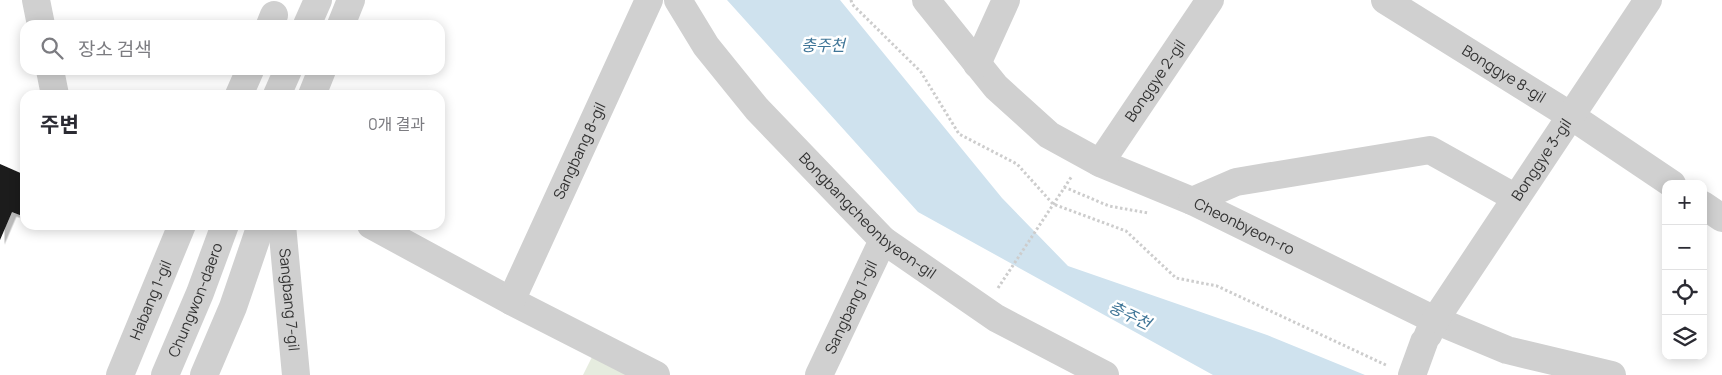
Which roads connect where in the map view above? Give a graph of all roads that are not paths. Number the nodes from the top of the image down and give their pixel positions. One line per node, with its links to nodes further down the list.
1 (36, 0): 11 (street)
2 (318, 0): 12 (street)
3 (351, 0): 13 (street)
4 (649, 0): 36 (street, Sangbang 8-gil)
5 (678, 0): 35 (street, Bongbangcheonbyeon-gil)
6 (926, 0): 14 (street, Cheonbyeon-ro)
7 (1006, 0): 14 (street)
8 (1210, 0): 24 (street, Bonggye 2-gil)
9 (1385, 0): 23 (street, Bonggye 8-gil)
10 (1648, 0): 23 (street, Bonggye 3-gil)
11 (40, 20)
12 (309, 20)
13 (343, 20)
14 (977, 64): 24 (street, Cheonbyeon-ro)
15 (51, 75): 19 (street)
16 (248, 75): 20 (street)
17 (286, 75): 21 (street)
18 (320, 75): 22 (street)
19 (54, 90)
20 (241, 90)
21 (279, 90)
22 (314, 90)
23 (1571, 116): 25 (street, Bonggye 8-gil); 26 (street, Bonggye 3-gil)
24 (1093, 159): 27 (street, Cheonbyeon-ro)
25 (1666, 180)
26 (1516, 198): 27 (street); 38 (street, Bonggye 3-gil)
27 (1192, 201): 38 (street, Cheonbyeon-ro)
28 (1707, 208): 29 (street)
29 (1722, 218)
30 (180, 230): 40 (street, Habang 1-gil)
31 (223, 230): 41 (street, Chungwon-daero)
32 (259, 230): 37 (street)
33 (282, 230): 44 (street, Sangbang 7-gil)
34 (381, 230): 36 (street)
35 (883, 240): 46 (street, Sangbang 1-gil); 47 (street, Bongbangcheonbyeon-gil)
36 (511, 301): 45 (street)
37 (233, 307): 42 (street); 43 (street)
38 (1430, 331): 39 (street, Bonggye 3-gil, bridge); 48 (street, Cheonbyeon-ro)
39 (1405, 372)
40 (120, 375)
41 (165, 375)
42 (204, 375)
43 (222, 375)
44 (296, 375)
45 (656, 375)
46 (819, 375)
47 (1105, 375)
48 (1612, 375)

